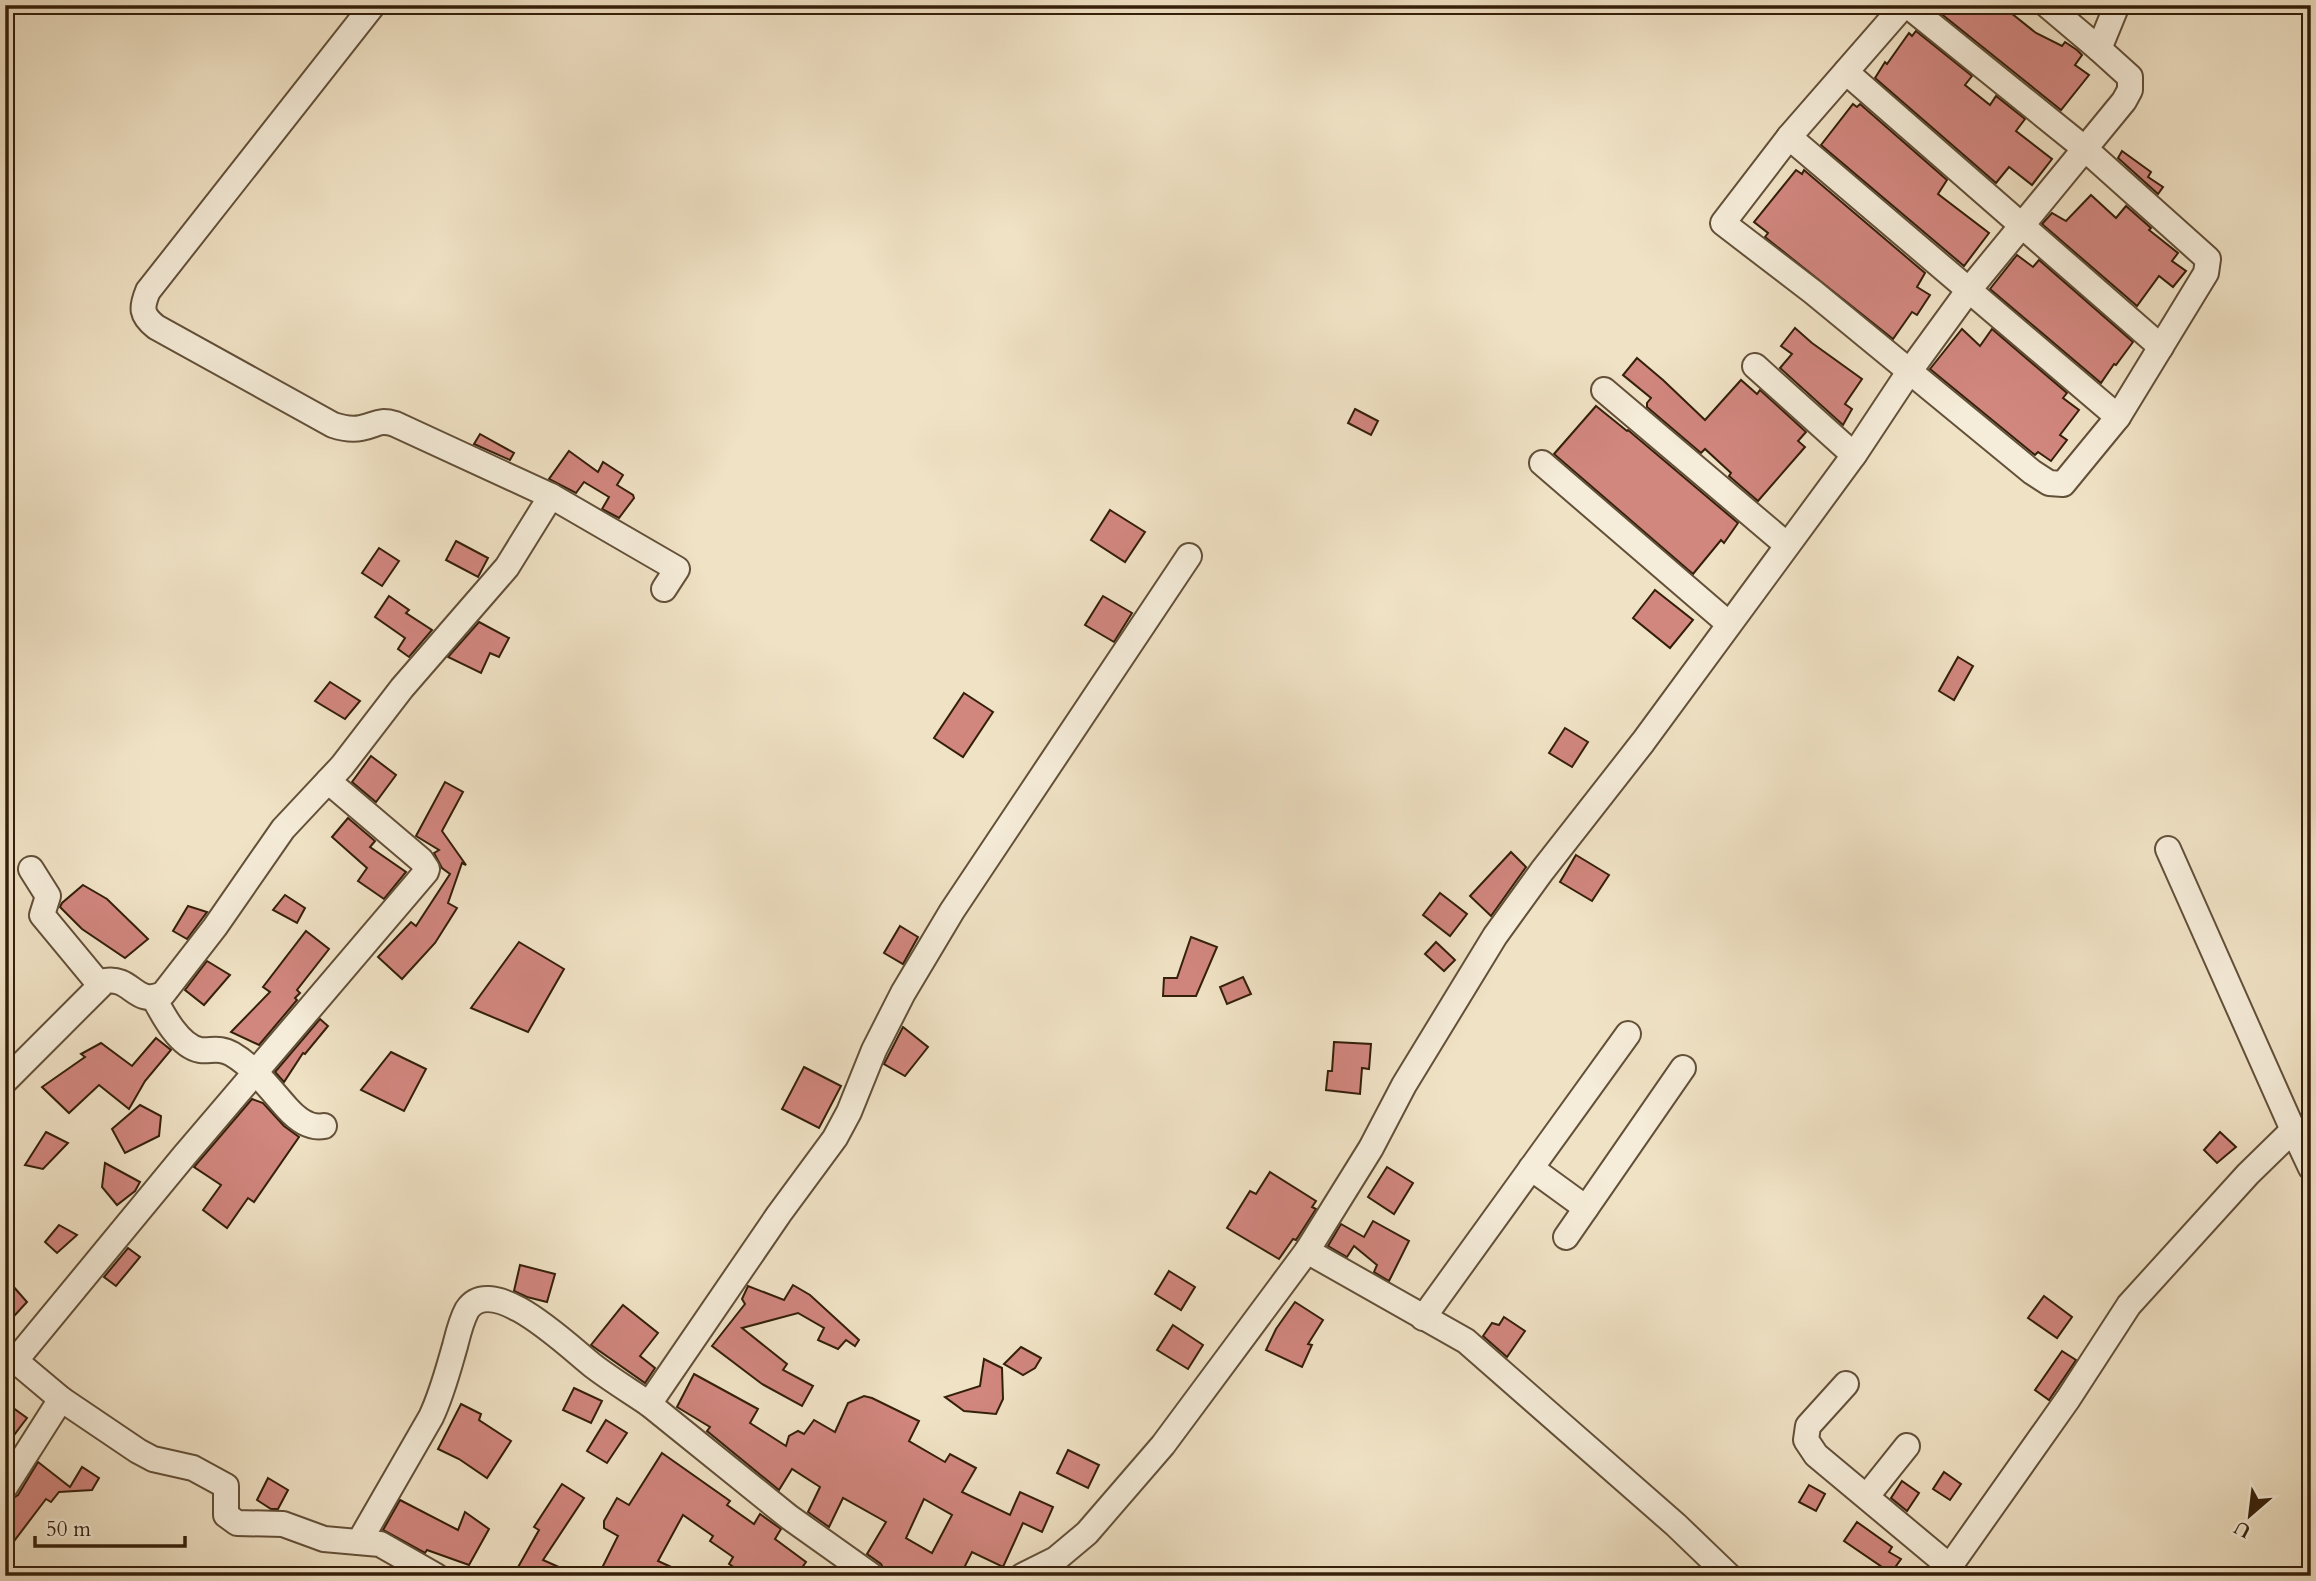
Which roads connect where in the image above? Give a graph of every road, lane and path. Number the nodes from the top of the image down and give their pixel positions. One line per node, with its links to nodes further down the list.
1 (373, 5): 18 (street)
2 (1905, 5): 6 (street); 8 (street)
3 (2047, 5): 5 (street)
4 (2117, 5): 5 (street)
5 (2099, 49): 8 (street)
6 (1846, 72): 7 (street); 9 (street)
7 (1789, 137): 10 (street); 13 (street)
8 (2084, 148): 9 (street); 11 (street)
9 (2020, 226): 10 (street); 11 (street)
10 (1968, 291): 13 (street); 15 (street)
11 (2161, 347): 15 (street)
12 (1755, 366): 16 (street)
13 (1909, 372): 15 (street); 16 (street)
14 (1604, 390): 19 (street)
15 (2118, 417)
16 (1854, 454): 19 (street)
17 (1542, 463): 22 (street)
18 (551, 496): 21 (street); 23 (street)
19 (1787, 545): 22 (street)
20 (1189, 556): 43 (street)
21 (664, 589)
22 (1729, 624): 38 (street)
23 (328, 781): 27 (street); 30 (street)
24 (2168, 849): 33 (street)
25 (31, 869): 26 (street)
26 (100, 985): 27 (street); 31 (street)
27 (154, 998): 30 (street)
28 (1628, 1034): 34 (street)
29 (1683, 1068): 36 (street)
30 (255, 1073): 32 (street); 40 (street)
31 (5, 1081)
32 (324, 1126)
33 (2293, 1130): 35 (street); 48 (street)
34 (1531, 1168): 36 (street); 39 (street)
35 (2311, 1168)
36 (1586, 1208): 37 (street)
37 (1566, 1237)
38 (1307, 1251): 39 (street); 51 (street)
39 (1423, 1318): 52 (street)
40 (10, 1357): 42 (street)
41 (1846, 1384): 46 (street)
42 (61, 1399): 45 (street); 47 (street)
43 (649, 1404): 47 (street); 50 (street)
44 (1907, 1446): 46 (street)
45 (5, 1486)
46 (1867, 1496): 48 (street)
47 (355, 1541): 49 (street)
48 (1946, 1571)
49 (436, 1576)
50 (872, 1576)
51 (1022, 1576)
52 (1729, 1576)

